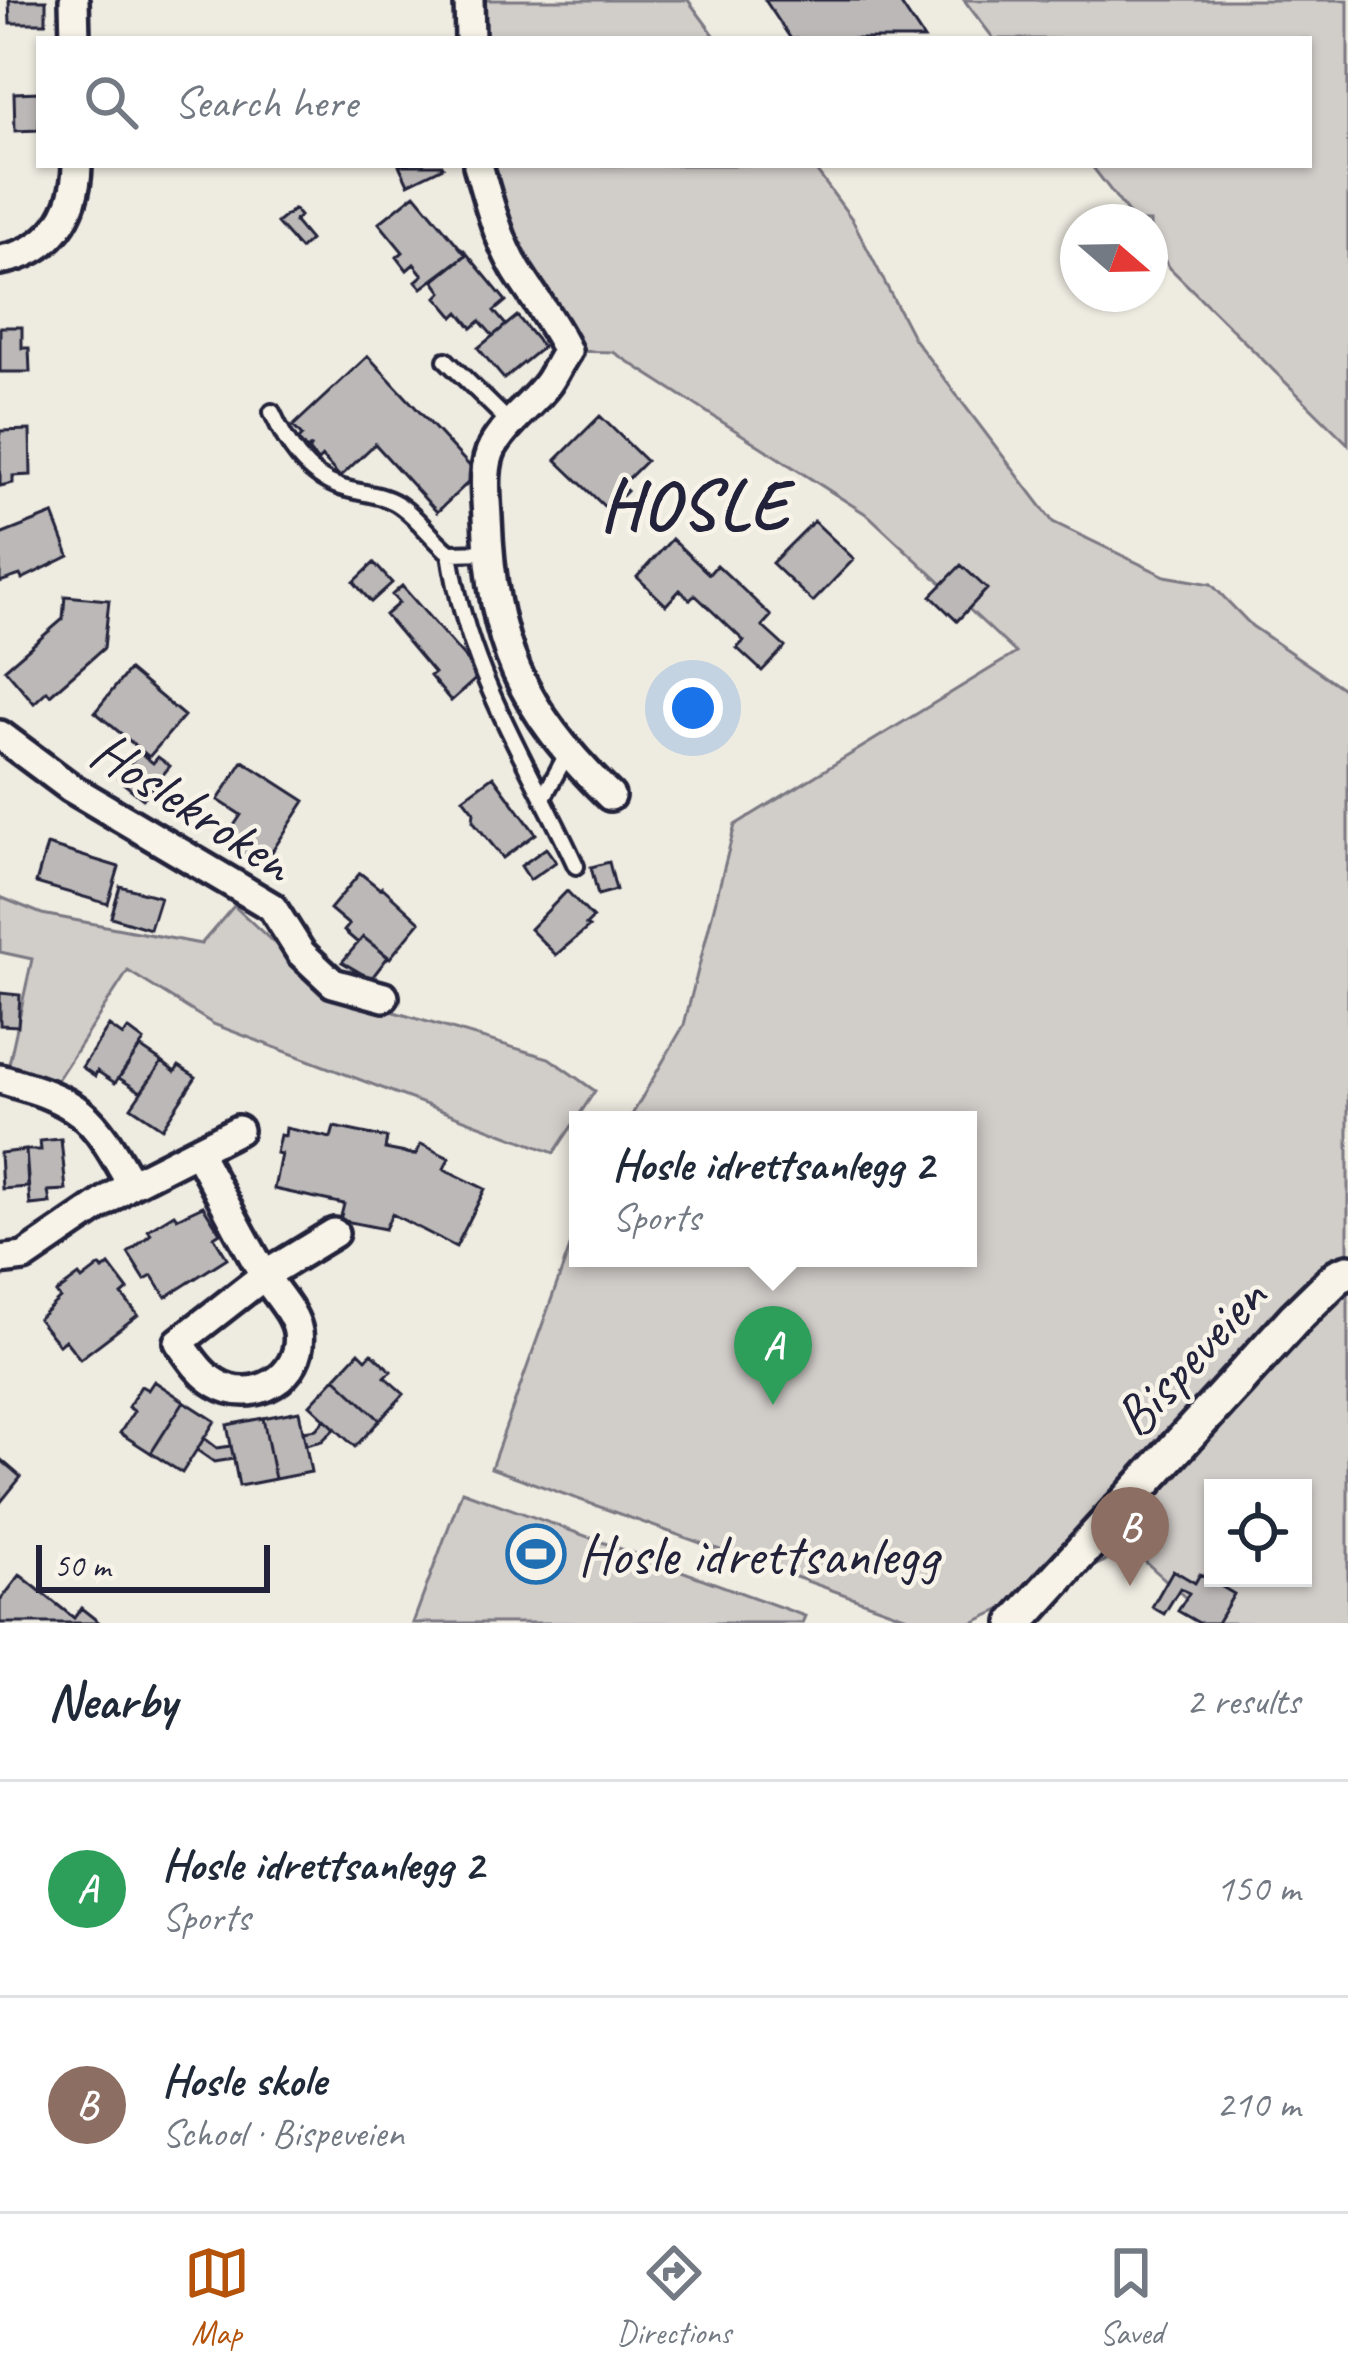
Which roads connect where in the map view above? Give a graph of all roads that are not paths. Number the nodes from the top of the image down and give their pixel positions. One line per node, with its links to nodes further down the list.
1 (74, 0): 3 (street)
2 (469, 0): 4 (street)
3 (75, 36)
4 (470, 36)
5 (77, 168): 7 (street)
6 (479, 168): 10 (street)
7 (0, 260)
8 (446, 360): 10 (lane)
9 (272, 412): 12 (lane)
10 (511, 424): 11 (street)
11 (489, 552): 12 (lane); 14 (street)
12 (450, 553): 15 (lane)
13 (0, 735): 18 (street, Hoslekroken)
14 (567, 754): 15 (lane); 16 (street)
15 (544, 796): 17 (lane)
16 (610, 796)
17 (576, 866)
18 (384, 997)
19 (0, 1079): 22 (street)
20 (238, 1130): 21 (street)
21 (198, 1153): 22 (street); 26 (street)
22 (131, 1184): 24 (street)
23 (334, 1233): 26 (street)
24 (0, 1260)
25 (1348, 1272): 27 (street, Bispeveien)
26 (265, 1275): 26 (street)
27 (1016, 1623)

